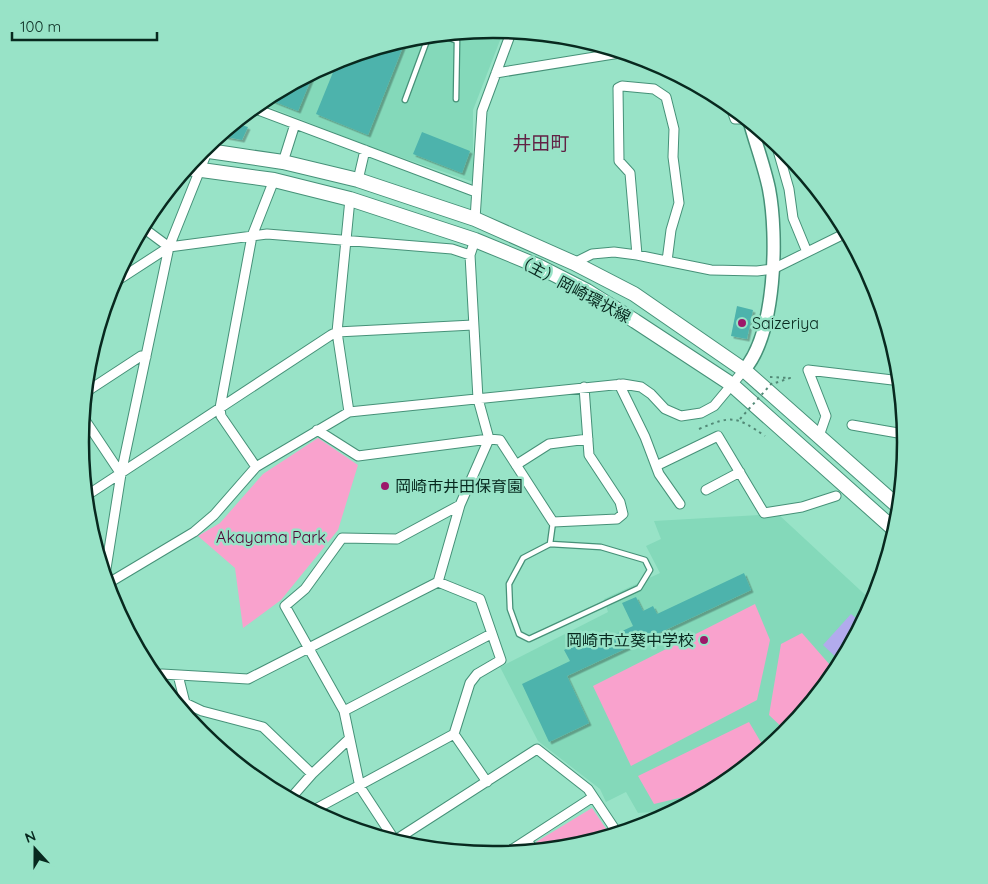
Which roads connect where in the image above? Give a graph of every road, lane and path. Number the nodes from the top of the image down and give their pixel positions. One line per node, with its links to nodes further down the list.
1 (509, 38): 5 (street)
2 (454, 40): 6 (lane)
3 (426, 43): 7 (lane)
4 (610, 55): 5 (street)
5 (496, 73): 19 (street)
6 (456, 99)
7 (405, 100)
8 (262, 111): 9 (street)
9 (294, 124): 12 (street); 14 (street)
10 (751, 130): 33 (street)
11 (215, 149): 14 (main road, （主）岡崎環状線)
12 (365, 150): 18 (street); 19 (street)
13 (779, 155): 28 (street)
14 (283, 162): 18 (main road, （主）岡崎環状線)
15 (196, 168): 17 (main road, （主）岡崎環状線)
16 (193, 172): 27 (street)
17 (274, 180): 20 (main road, （主）岡崎環状線); 24 (street)
18 (358, 180): 21 (main road, （主）岡崎環状線)
19 (476, 192): 21 (street)
20 (350, 199): 25 (street); 26 (main road, （主）岡崎環状線)
21 (474, 220): 32 (main road, （主）岡崎環状線)
22 (149, 232): 27 (street)
23 (841, 235): 28 (street)
24 (252, 236): 25 (street); 27 (street); 46 (street)
25 (346, 240): 29 (street); 36 (street)
26 (475, 240): 29 (street); 42 (main road, （主）岡崎環状線)
27 (169, 247): 34 (street); 37 (street)
28 (807, 252): 33 (street)
29 (470, 255): 35 (street)
30 (637, 255): 31 (street); 31 (street); 32 (street)
31 (667, 261): 33 (street)
32 (574, 263): 38 (main road, （主）岡崎環状線)
33 (773, 268): 38 (street)
34 (125, 275)
35 (473, 326): 36 (street); 45 (street)
36 (337, 332): 46 (street); 47 (street)
37 (146, 357): 43 (street); 62 (street)
38 (744, 370): 42 (street); 55 (main road, （主）岡崎環状線)
39 (770, 377): 48 (path, bridge)
40 (894, 380): 55 (street)
41 (619, 384): 42 (street); 44 (street); 59 (street)
42 (731, 384): 70 (main road, （主）岡崎環状線)
43 (93, 387)
44 (584, 387): 45 (street); 57 (street)
45 (478, 399): 47 (street); 56 (street)
46 (220, 408): 60 (street); 62 (street)
47 (349, 412): 51 (street)
48 (740, 419): 52 (path); 54 (path)
49 (852, 426): 53 (street)
50 (90, 427): 62 (street)
51 (317, 430): 56 (street); 60 (street)
52 (699, 430)
53 (898, 432)
54 (765, 436)
55 (819, 436): 66 (main road, （主）岡崎環状線)
56 (489, 439): 58 (street); 68 (street)
57 (588, 439): 58 (street); 69 (street)
58 (516, 464): 69 (street)
59 (656, 466): 61 (street); 67 (street)
60 (256, 467): 73 (street)
61 (740, 472): 63 (street); 65 (street)
62 (121, 474): 64 (street); 72 (street)
63 (706, 490)
64 (93, 492)
65 (836, 496)
66 (894, 503)
67 (680, 504)
68 (460, 505): 74 (street); 76 (street)
69 (553, 522): 71 (lane)
70 (890, 526)
71 (550, 544): 71 (lane)
72 (107, 560)
73 (114, 580)
74 (438, 582): 75 (street); 76 (street)
75 (491, 634): 81 (street); 82 (street)
76 (309, 650): 78 (street); 81 (street)
77 (163, 674): 78 (street)
78 (178, 675): 79 (street)
79 (182, 699)
80 (189, 708): 84 (street)
81 (344, 711): 83 (street)
82 (454, 734): 85 (street); 86 (street)
83 (349, 738): 84 (street); 86 (street)
84 (312, 774): 87 (street)
85 (487, 782): 88 (street); 92 (street)
86 (360, 787): 89 (street); 91 (street)
87 (295, 794)
88 (593, 797): 90 (street); 93 (street)
89 (320, 807)
90 (614, 828)
91 (390, 833)
92 (403, 836)
93 (527, 840): 94 (street); 95 (street)
94 (530, 845)
95 (518, 846)

